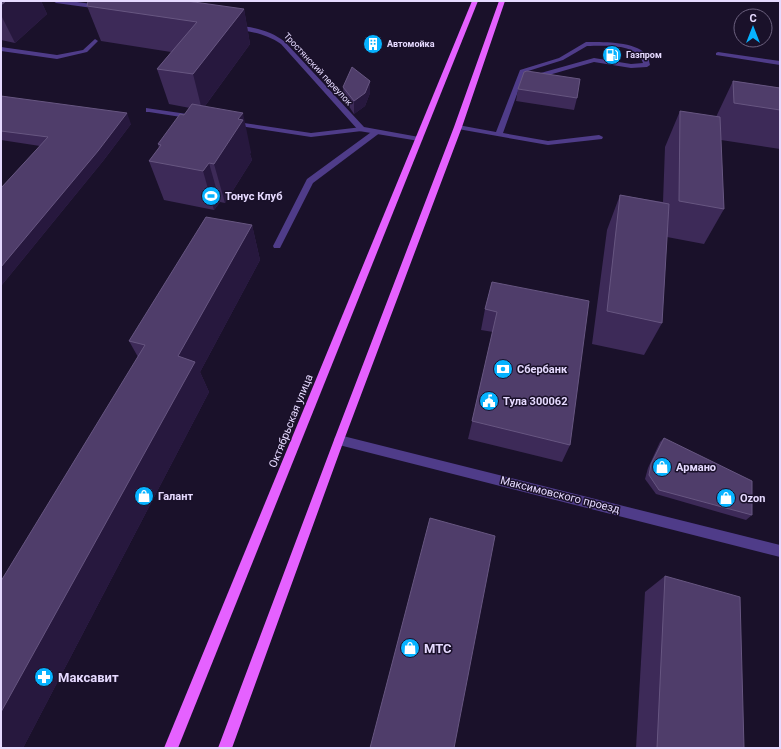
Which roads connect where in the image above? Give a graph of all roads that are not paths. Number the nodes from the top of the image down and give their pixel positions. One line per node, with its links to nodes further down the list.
1 (56, 1): 4 (street)
2 (475, 1): 19 (main road, Октябрьская улица)
3 (502, 1): 14 (main road)
4 (109, 9)
5 (224, 25): 15 (street, Тростянский переулок)
6 (95, 41): 7 (street)
7 (1, 49)
8 (718, 54): 9 (street)
9 (780, 63)
10 (519, 81): 10 (street); 17 (street)
11 (149, 110): 12 (street)
12 (203, 118)
13 (226, 122): 15 (street)
14 (458, 127): 17 (street); 21 (main road)
15 (362, 129): 16 (street)
16 (377, 132): 19 (street); 20 (street)
17 (500, 134): 18 (street)
18 (599, 137)
19 (419, 139): 23 (main road, Октябрьская улица)
20 (277, 246)
21 (339, 440): 22 (street, Максимовского проезд); 24 (main road)
22 (780, 551)
23 (171, 748)
24 (225, 748)

